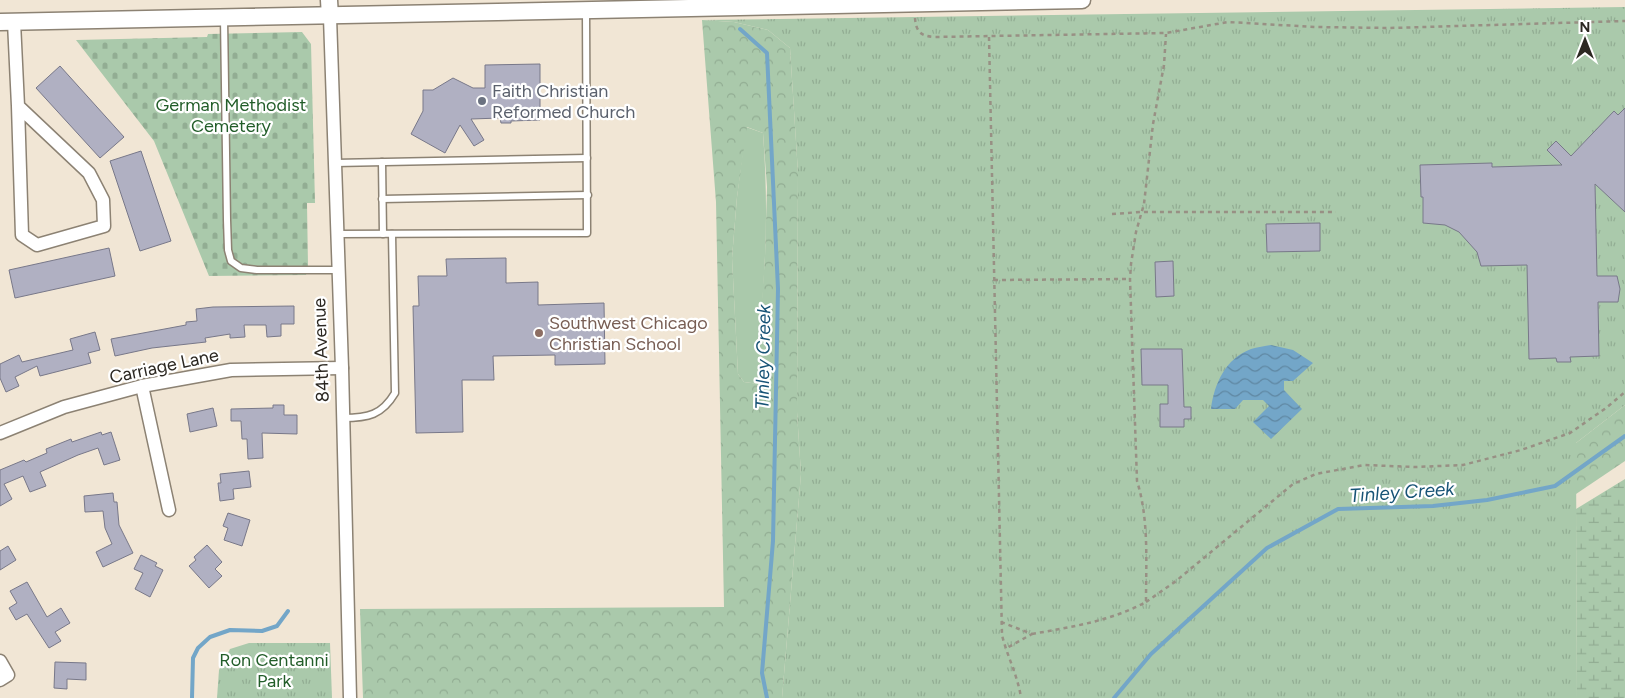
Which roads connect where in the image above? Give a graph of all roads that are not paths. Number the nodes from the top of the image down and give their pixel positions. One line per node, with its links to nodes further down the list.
1 (329, 0): 5 (street, 84th Avenue)
2 (1082, 0): 3 (street)
3 (899, 2): 4 (street)
4 (586, 9): 5 (street); 9 (lane)
5 (330, 17): 6 (street); 11 (street, 84th Avenue)
6 (224, 18): 7 (street); 17 (lane)
7 (7, 22): 8 (street)
8 (18, 106): 8 (street)
9 (587, 158): 10 (lane); 12 (lane)
10 (382, 162): 11 (lane); 13 (lane)
11 (335, 163): 14 (street, 84th Avenue)
12 (588, 195): 13 (lane); 16 (lane)
13 (382, 199): 15 (lane)
14 (338, 234): 15 (lane); 17 (street, 84th Avenue)
15 (383, 234): 16 (lane)
16 (392, 234): 20 (lane)
17 (339, 270): 18 (street, 84th Avenue)
18 (342, 368): 19 (street, Carriage Lane); 20 (street, 84th Avenue)
19 (142, 386): 21 (street, Carriage Lane); 22 (street)
20 (344, 418): 25 (street, 84th Avenue)
21 (0, 432)
22 (169, 510)
23 (0, 661): 24 (street)
24 (4, 678)
25 (350, 698)

